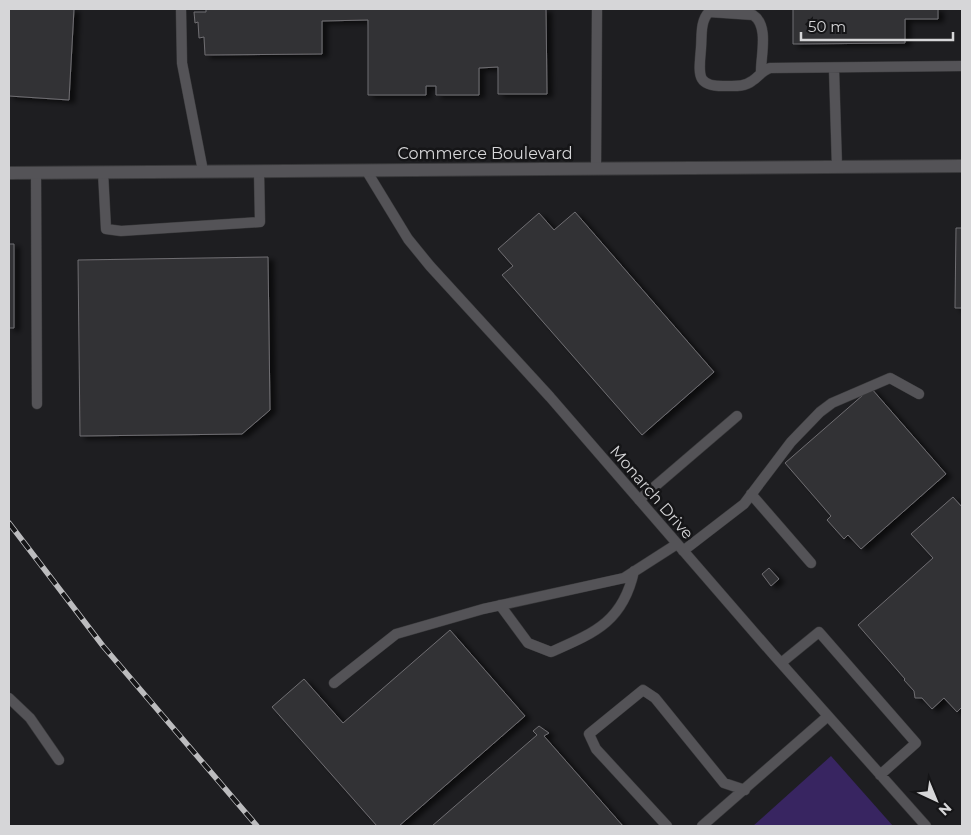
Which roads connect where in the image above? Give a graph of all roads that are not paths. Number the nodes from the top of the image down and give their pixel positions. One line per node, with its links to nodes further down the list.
1 (181, 9): 13 (lane)
2 (598, 9): 8 (lane)
3 (962, 66): 4 (lane)
4 (834, 69): 5 (lane); 7 (lane)
5 (761, 72): 5 (lane)
6 (962, 166): 7 (street, Commerce Boulevard)
7 (837, 167): 8 (street, Commerce Boulevard)
8 (596, 169): 9 (street, Commerce Boulevard)
9 (366, 170): 10 (street, Commerce Boulevard); 19 (lane, Monarch Drive)
10 (259, 171): 12 (lane); 13 (street, Commerce Boulevard)
11 (36, 172): 12 (street, Commerce Boulevard); 14 (street, Commerce Boulevard); 16 (lane)
12 (103, 172): 13 (street, Commerce Boulevard)
13 (203, 172)
14 (9, 173)
15 (919, 394): 18 (lane)
16 (37, 404)
17 (737, 416): 19 (lane)
18 (751, 494): 20 (lane); 21 (lane)
19 (640, 500): 20 (lane, Monarch Drive)
20 (680, 547): 22 (lane); 24 (lane, Monarch Drive)
21 (812, 562)
22 (634, 571): 23 (lane); 23 (lane)
23 (500, 606): 25 (lane)
24 (781, 663): 27 (lane, Monarch Drive); 29 (lane)
25 (334, 683)
26 (9, 698): 28 (lane)
27 (828, 716): 29 (lane, Monarch Drive); 30 (lane)
28 (58, 760)
29 (880, 775): 33 (lane, Monarch Drive)
30 (745, 790): 31 (lane); 32 (lane)
31 (666, 826)
32 (702, 826)
33 (926, 826)

